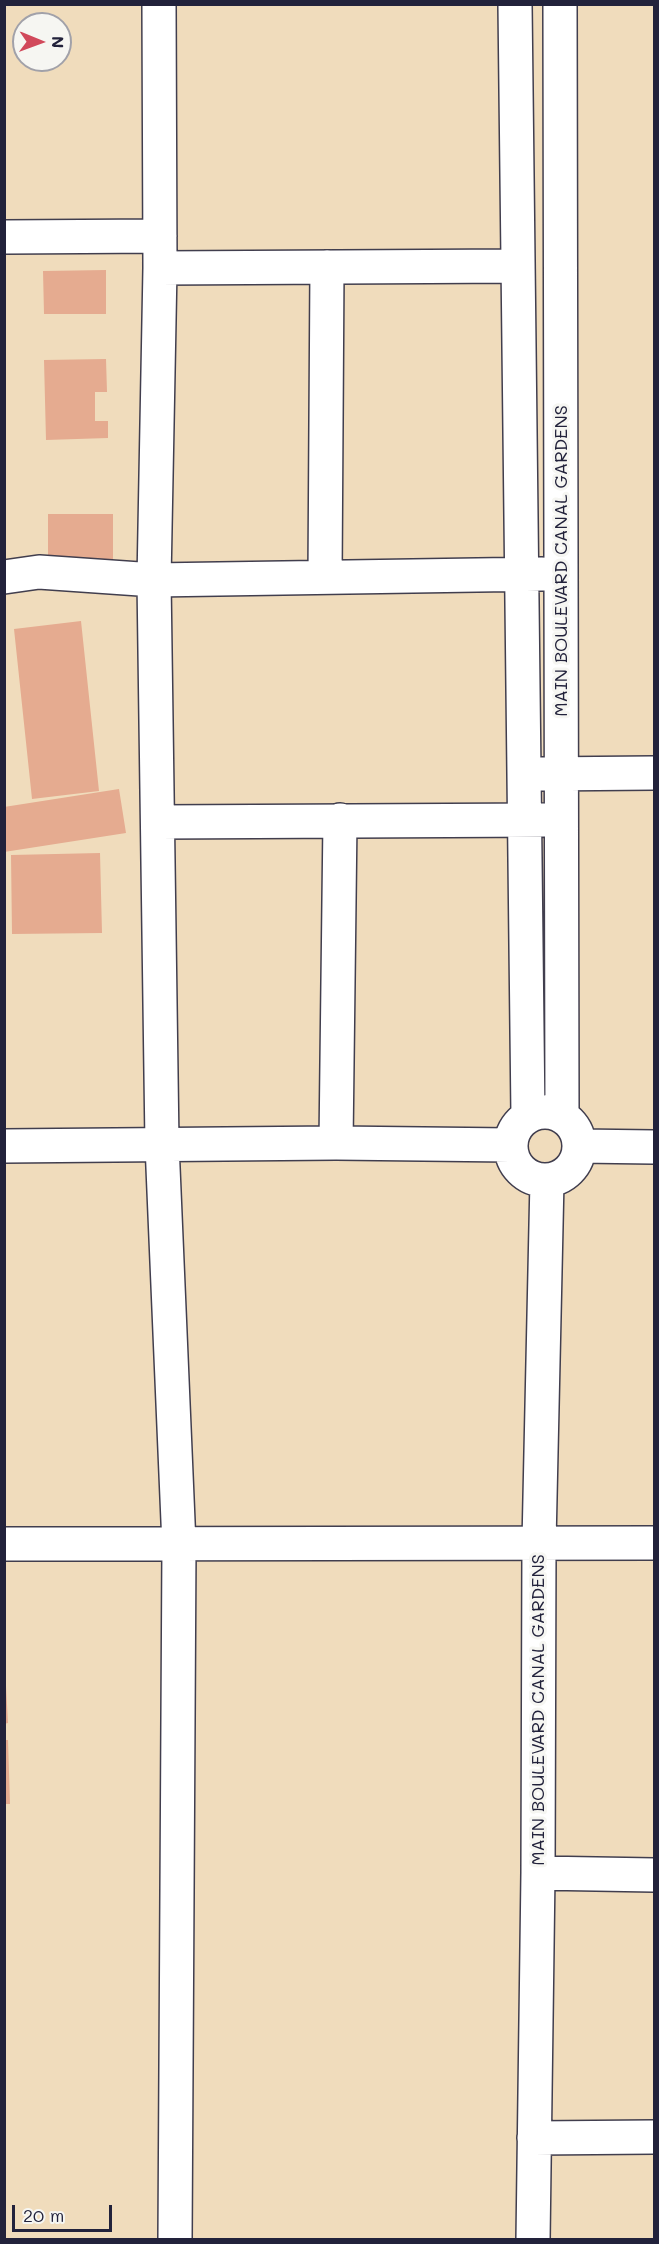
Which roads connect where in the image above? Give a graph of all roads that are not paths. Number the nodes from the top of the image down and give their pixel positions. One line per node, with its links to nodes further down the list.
1 (159, 4): 5 (street)
2 (515, 4): 6 (street)
3 (560, 4): 9 (street, MAIN BOULEVARD CANAL GARDENS)
4 (4, 237): 5 (street)
5 (160, 252): 7 (street); 12 (street)
6 (517, 266): 7 (street); 8 (street)
7 (327, 267): 11 (street)
8 (521, 574): 9 (street); 11 (street); 15 (street)
9 (562, 574): 14 (street, MAIN BOULEVARD CANAL GARDENS)
10 (4, 577): 12 (street)
11 (325, 577): 12 (street)
12 (154, 580): 19 (street)
13 (654, 773): 14 (street)
14 (562, 774): 15 (street); 18 (street, MAIN BOULEVARD CANAL GARDENS)
15 (524, 775): 16 (street)
16 (524, 819): 17 (street); 18 (street); 20 (street)
17 (340, 820): 19 (street); 22 (street)
18 (560, 820): 21 (street, MAIN BOULEVARD CANAL GARDENS)
19 (159, 822): 23 (street)
20 (528, 1116): 21 (street); 24 (street)
21 (562, 1116): 26 (street)
22 (336, 1143): 23 (street); 24 (street)
23 (162, 1144): 25 (street); 32 (street)
24 (510, 1145): 28 (street)
25 (4, 1146)
26 (579, 1146): 27 (street); 28 (street)
27 (654, 1147)
28 (547, 1180): 29 (street, MAIN BOULEVARD CANAL GARDENS)
29 (539, 1543): 30 (street); 32 (street); 33 (street, MAIN BOULEVARD CANAL GARDENS)
30 (654, 1543)
31 (4, 1544): 32 (street)
32 (179, 1545): 37 (street)
33 (538, 1873): 34 (street); 36 (street, MAIN BOULEVARD CANAL GARDENS)
34 (654, 1875)
35 (654, 2137): 36 (street)
36 (534, 2138): 38 (street, MAIN BOULEVARD CANAL GARDENS)
37 (175, 2240)
38 (533, 2240)

